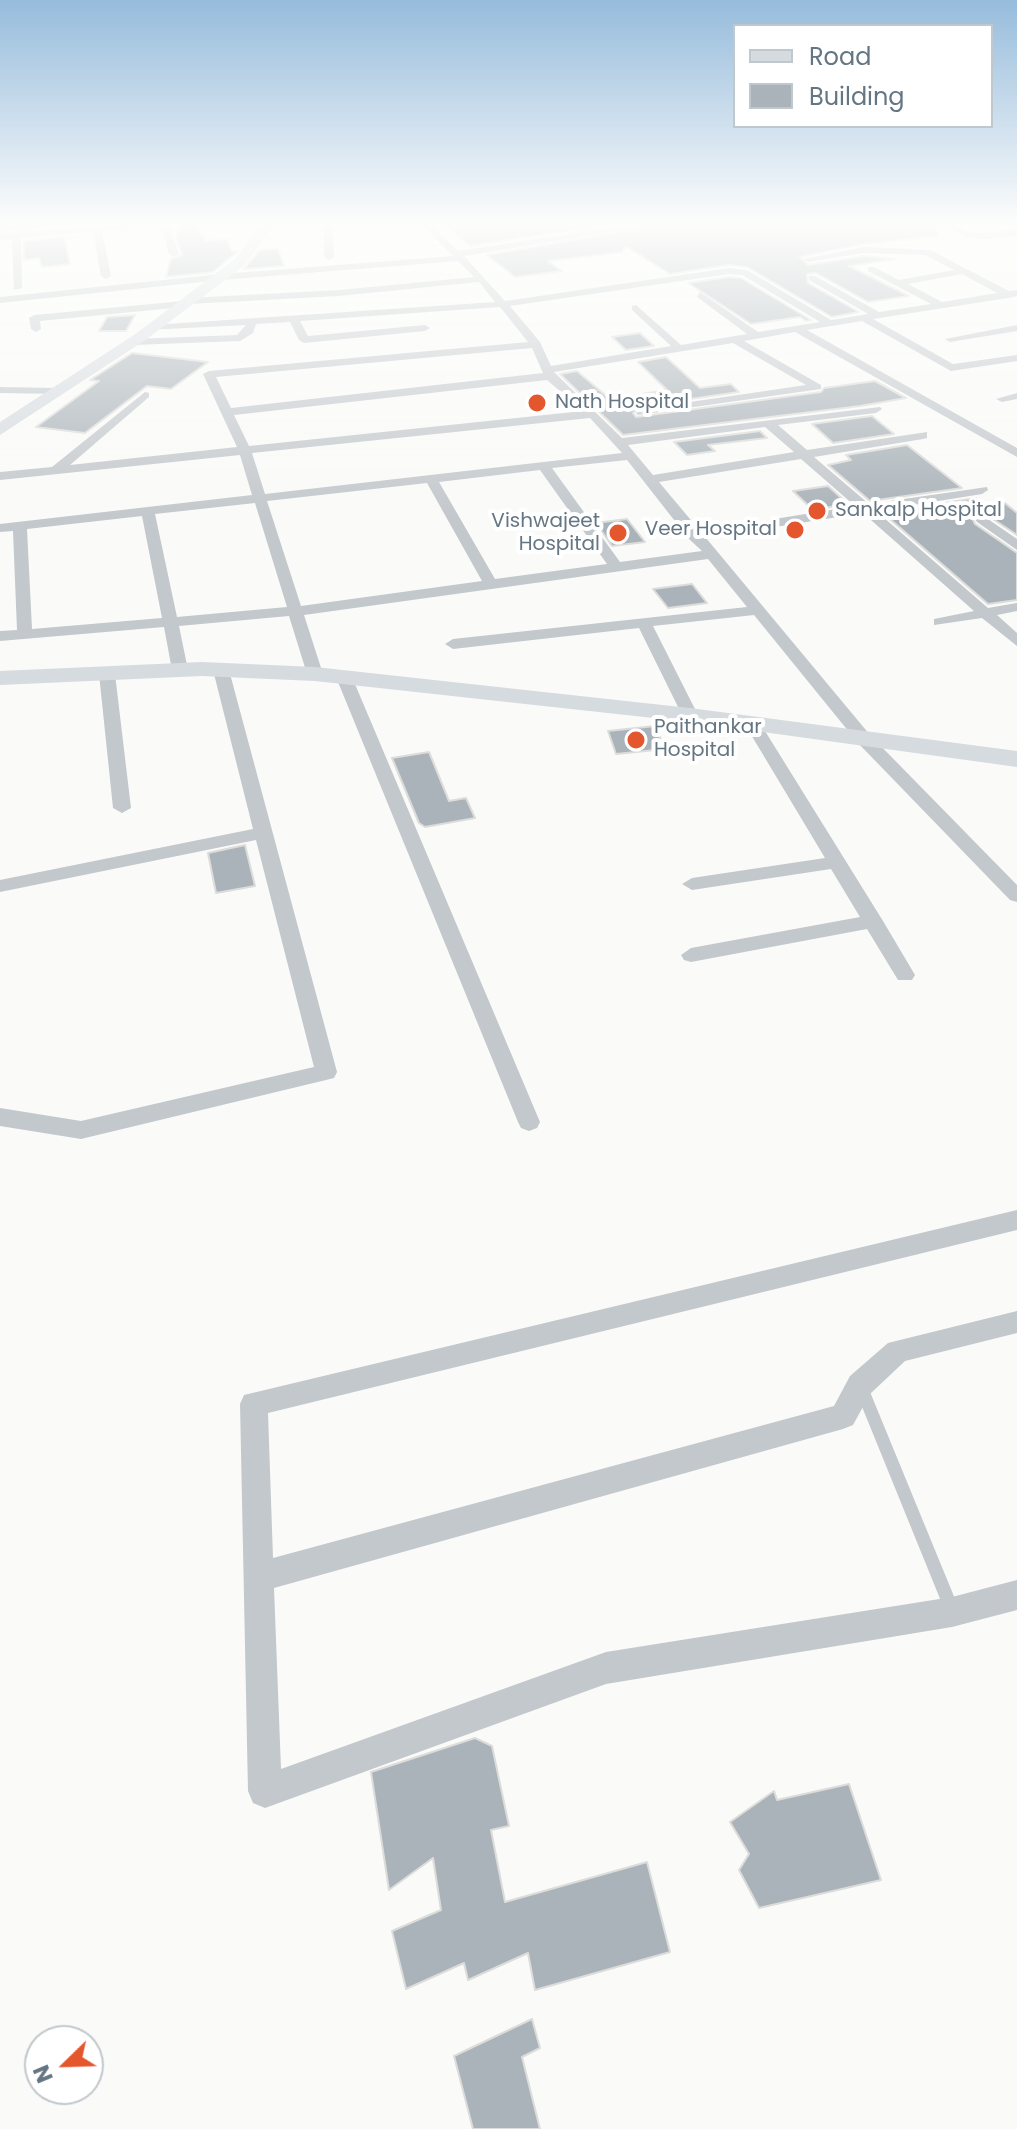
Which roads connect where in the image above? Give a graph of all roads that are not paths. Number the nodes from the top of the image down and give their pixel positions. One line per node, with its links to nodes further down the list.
1 (34, 320): 16 (street)
2 (162, 320): 13 (street)
3 (266, 320): 11 (street)
4 (295, 320): 14 (street)
5 (516, 320): 22 (street)
6 (649, 320): 23 (street)
7 (735, 320): 18 (street)
8 (824, 320): 12 (street)
9 (858, 320): 12 (street)
10 (867, 320): 24 (street)
11 (252, 321): 13 (street); 21 (street)
12 (832, 325): 17 (street)
13 (152, 328): 21 (street)
14 (425, 328)
15 (1017, 328): 19 (street)
16 (36, 329)
17 (799, 330): 18 (street); 40 (street)
18 (758, 337): 20 (street)
19 (950, 339)
20 (737, 341): 23 (street); 33 (street)
21 (133, 342): 27 (street)
22 (536, 344): 25 (street); 32 (street)
23 (680, 349): 25 (street)
24 (1017, 358)
25 (547, 373): 32 (street); 34 (street)
26 (0, 390): 27 (street)
27 (59, 391): 36 (street)
28 (145, 395): 44 (street)
29 (1017, 396): 30 (street)
30 (1002, 399)
31 (876, 409): 35 (street)
32 (227, 412): 39 (street)
33 (642, 413)
34 (593, 414): 38 (street); 39 (street)
35 (767, 422): 38 (street); 41 (street)
36 (0, 430)
37 (923, 435): 41 (street)
38 (619, 442): 42 (street)
39 (245, 451): 44 (street); 49 (street)
40 (1017, 453)
41 (807, 454): 47 (street); 50 (street)
42 (628, 456): 43 (street); 47 (street)
43 (544, 466): 46 (street); 58 (street)
44 (55, 471): 45 (street)
45 (0, 476)
46 (431, 479): 49 (street); 59 (street)
47 (648, 480): 55 (street)
48 (982, 490): 50 (street)
49 (261, 500): 51 (street); 62 (street)
50 (868, 508): 55 (street); 63 (street)
51 (148, 512): 53 (street); 64 (street)
52 (982, 519): 56 (street)
53 (20, 526): 54 (street); 67 (street)
54 (0, 528)
55 (694, 536): 57 (street)
56 (1017, 546)
57 (710, 554): 58 (street); 61 (street)
58 (616, 567): 59 (street)
59 (491, 585): 62 (street)
60 (1017, 607): 63 (street)
61 (757, 610): 66 (street); 79 (street)
62 (298, 611): 64 (street); 74 (street)
63 (986, 613): 65 (street); 69 (street)
64 (170, 622): 67 (street); 71 (street)
65 (939, 622)
66 (644, 623): 70 (street); 77 (street)
67 (25, 634): 68 (street)
68 (0, 636)
69 (1017, 641)
70 (453, 644)
71 (180, 670): 72 (street); 73 (street)
72 (221, 670): 74 (street); 82 (street)
73 (107, 674): 76 (street); 81 (street)
74 (315, 674): 75 (street)
75 (344, 677): 77 (street); 93 (street)
76 (0, 678)
77 (690, 715): 78 (street)
78 (752, 723): 79 (street); 83 (street)
79 (864, 739): 80 (street); 85 (street)
80 (1017, 759)
81 (122, 808)
82 (264, 833): 87 (street); 92 (street)
83 (837, 862): 86 (street); 89 (street)
84 (1017, 865): 85 (street)
85 (995, 870): 88 (street)
86 (692, 884)
87 (0, 886)
88 (1017, 896)
89 (873, 921): 90 (street); 91 (street)
90 (691, 955)
91 (905, 975)
92 (0, 1117)
93 (529, 1122)
94 (1017, 1220): 97 (street)
95 (1017, 1322): 96 (street)
96 (860, 1385): 97 (street); 99 (lane)
97 (259, 1577): 99 (street)
98 (1017, 1595): 99 (street)
99 (952, 1612)

